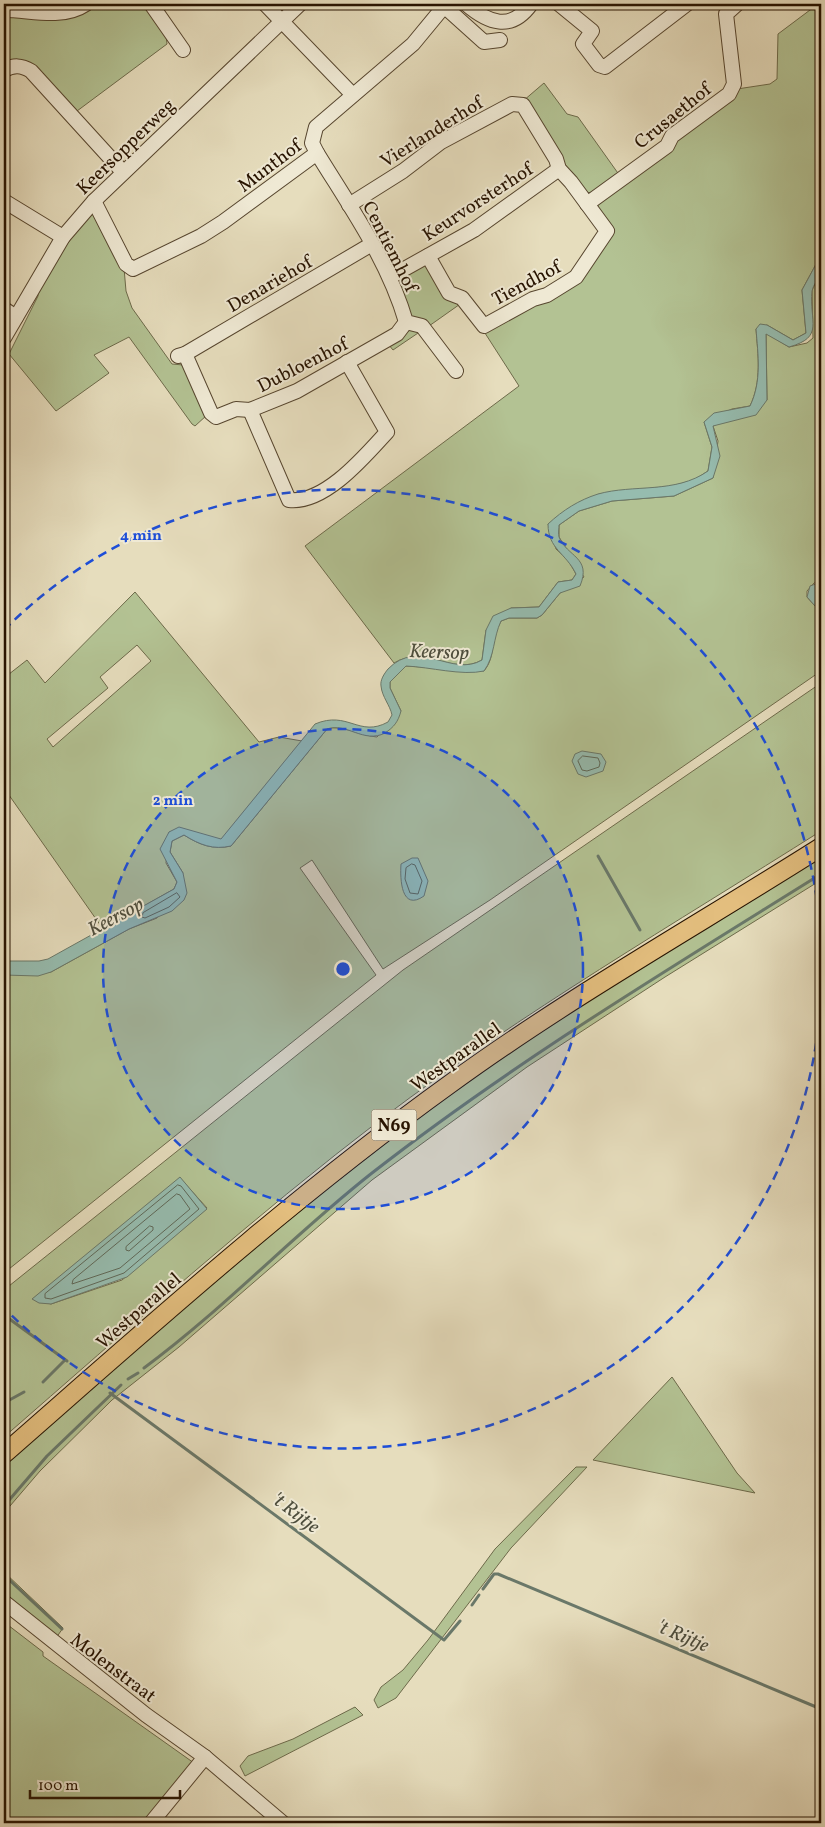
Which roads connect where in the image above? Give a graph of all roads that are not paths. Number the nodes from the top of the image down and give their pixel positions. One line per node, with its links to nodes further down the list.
1 (86, 4): 13 (street)
2 (151, 4): 16 (street)
3 (264, 4): 14 (street)
4 (300, 4): 14 (street, Keersopperweg)
5 (466, 4): 8 (street)
6 (480, 4): 7 (street)
7 (521, 4)
8 (531, 4)
9 (559, 4): 10 (street)
10 (687, 4)
11 (736, 4): 24 (street, Crusaethof)
12 (445, 5): 15 (street); 18 (street, Munthof)
13 (4, 10)
14 (281, 23): 18 (street); 21 (street, Keersopperweg)
15 (500, 40)
16 (183, 50)
17 (4, 70): 21 (street)
18 (352, 94): 19 (street, Munthof)
19 (317, 153): 23 (street, Munthof); 25 (street, Centiemhof)
20 (559, 169): 24 (street, Tiendhof); 25 (street, Vierlanderhof); 28 (street, Keurvorsterhof)
21 (123, 172): 23 (street, Keersopperweg)
22 (4, 201): 26 (street)
23 (94, 201): 26 (street, Keersopperweg)
24 (587, 204): 28 (street, Tiendhof)
25 (349, 205): 27 (street, Centiemhof)
26 (63, 237): 31 (street, Keersopperweg)
27 (372, 244): 29 (street, Centiemhof); 34 (street, Denariehof)
28 (428, 256): 29 (street, Keurvorsterhof)
29 (390, 277): 32 (street, Centiemhof)
30 (4, 309): 31 (street)
31 (16, 317): 33 (street, Keersopperweg)
32 (406, 322): 35 (street, Dubloenhof); 36 (street, Centiemhof)
33 (4, 338)
34 (181, 355): 37 (street, Dubloenhof)
35 (347, 362): 37 (street, Dubloenhof); 37 (street)
36 (456, 371)
37 (250, 410)
38 (821, 834): 40 (main road, Westparallel / N69)
39 (821, 846): 41 (main road, Westparallel / N69)
40 (4, 1441)
41 (4, 1454)
42 (4, 1602): 43 (street, Molenstraat)
43 (205, 1757): 44 (street); 45 (street, Molenstraat)
44 (150, 1823)
45 (283, 1823)

